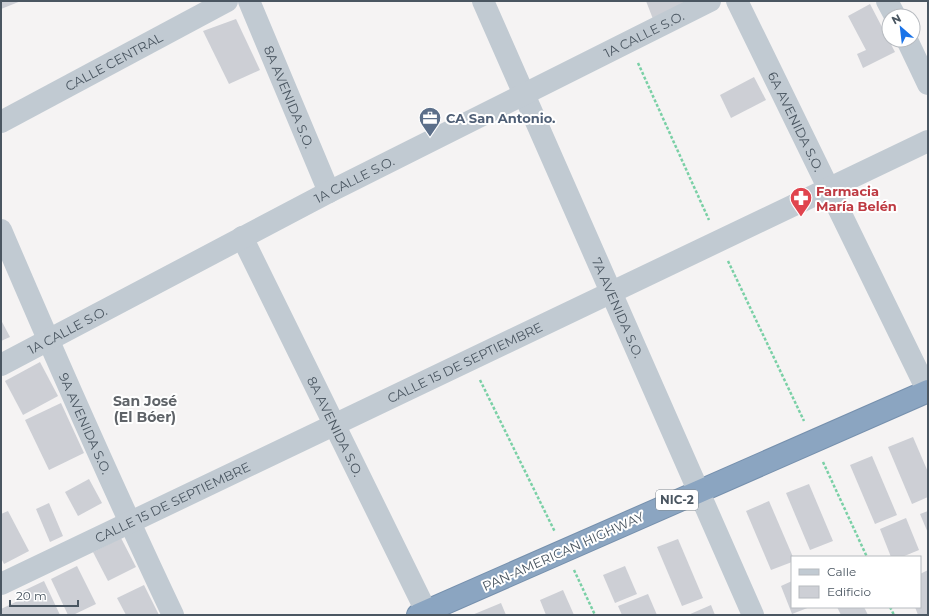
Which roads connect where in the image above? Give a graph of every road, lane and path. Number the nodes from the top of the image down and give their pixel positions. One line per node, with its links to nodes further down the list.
1 (227, 1): 9 (street, CALLE CENTRAL)
2 (249, 1): 12 (street, 8A AVENIDA S.O.)
3 (483, 1): 8 (street, 7A AVENIDA S.O.)
4 (710, 1): 8 (street, 1A CALLE S.O.)
5 (737, 1): 11 (street, 6A AVENIDA S.O.)
6 (911, 48): 7 (street)
7 (928, 84)
8 (524, 94): 12 (street, 1A CALLE S.O.); 15 (street, 7A AVENIDA S.O.)
9 (1, 122)
10 (928, 141): 11 (street, CALLE 15 DE SEPTIEMBRE)
11 (828, 189): 15 (street, CALLE 15 DE SEPTIEMBRE); 19 (street, 6A AVENIDA S.O.)
12 (329, 192): 14 (street, 1A CALLE S.O.)
13 (1, 230): 16 (street, 9A AVENIDA S.O.)
14 (242, 238): 16 (street, 1A CALLE S.O.); 20 (street, 8A AVENIDA S.O.)
15 (611, 292): 17 (street, CALLE 15 DE SEPTIEMBRE); 22 (street, 7A AVENIDA S.O.)
16 (48, 340): 18 (street, 1A CALLE S.O.); 23 (street, 9A AVENIDA S.O.)
17 (470, 360): 20 (street, CALLE 15 DE SEPTIEMBRE); 24 (path)
18 (1, 365)
19 (928, 391): 21 (highway, PAN-AMERICAN HIGHWAY / NIC-2)
20 (334, 425): 23 (street, CALLE 15 DE SEPTIEMBRE); 27 (street, 8A AVENIDA S.O.)
21 (813, 441): 22 (highway, PAN-AMERICAN HIGHWAY / NIC-2); 25 (path)
22 (699, 490): 24 (highway, PAN-AMERICAN HIGHWAY / NIC-2); 30 (street, 7A AVENIDA S.O.)
23 (129, 523): 26 (street, CALLE 15 DE SEPTIEMBRE); 28 (street, 9A AVENIDA S.O.)
24 (565, 550): 27 (highway, PAN-AMERICAN HIGHWAY / NIC-2); 29 (path)
25 (867, 556)
26 (1, 584)
27 (424, 614)
28 (173, 615)
29 (595, 615)
30 (753, 615)

